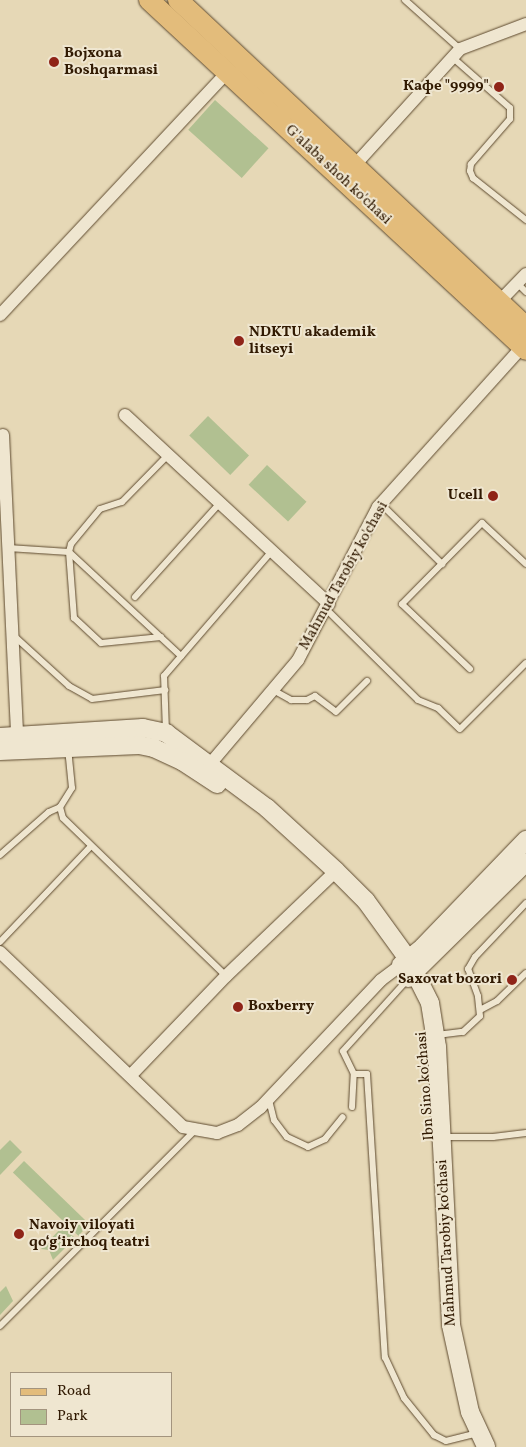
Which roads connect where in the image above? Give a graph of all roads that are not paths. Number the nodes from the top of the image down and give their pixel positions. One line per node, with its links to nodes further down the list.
1 (149, 0): 6 (main road, G'alaba shoh ko'chasi)
2 (178, 0): 7 (main road, G'alaba shoh ko'chasi)
3 (405, 0): 5 (lane)
4 (526, 24): 5 (street)
5 (456, 53): 7 (street); 8 (lane)
6 (227, 72): 11 (street); 12 (main road, G'alaba shoh ko'chasi)
7 (354, 166): 10 (main road, G'alaba shoh ko'chasi)
8 (526, 220)
9 (523, 283): 10 (street)
10 (499, 302): 12 (main road, G'alaba shoh ko'chasi)
11 (0, 315)
12 (525, 341): 18 (street, Mahmud Tarobiy ko'chasi)
13 (125, 415): 15 (street)
14 (3, 435): 16 (street, Mahmud Tarobiy ko'chasi)
15 (168, 455): 17 (street); 21 (lane)
16 (3, 491): 19 (street, Mahmud Tarobiy ko'chasi)
17 (220, 503): 20 (street); 24 (lane)
18 (381, 504): 22 (lane); 25 (street, Mahmud Tarobiy ko'chasi)
19 (8, 548): 21 (lane); 26 (street, Mahmud Tarobiy ko'chasi)
20 (272, 551): 25 (street); 28 (lane)
21 (68, 552): 27 (lane); 27 (lane)
22 (442, 564): 23 (lane); 30 (lane)
23 (526, 564)
24 (135, 597)
25 (327, 606): 29 (lane); 33 (street, Mahmud Tarobiy ko'chasi)
26 (12, 635): 32 (lane); 35 (street, Mahmud Tarobiy ko'chasi)
27 (160, 637): 28 (lane)
28 (181, 656): 32 (lane)
29 (526, 663)
30 (470, 669)
31 (367, 681): 33 (lane)
32 (165, 690): 34 (lane)
33 (273, 690): 39 (street, Mahmud Tarobiy ko'chasi)
34 (166, 733): 35 (main road, Mahmud Tarobiy ko'chasi); 38 (lane); 39 (main road, Mahmud Tarobiy ko'chasi)
35 (9, 736)
36 (68, 748): 37 (main road); 38 (main road); 40 (lane)
37 (0, 751)
38 (162, 751): 39 (main road)
39 (205, 769): 45 (main road, Mahmud Tarobiy ko'chasi)
40 (60, 807): 42 (lane); 43 (lane)
41 (526, 840): 49 (main road)
42 (91, 846): 47 (lane); 51 (lane)
43 (0, 855)
44 (526, 862): 49 (main road)
45 (332, 874): 49 (main road, Mahmud Tarobiy ko'chasi); 51 (street)
46 (526, 903): 52 (lane)
47 (0, 942)
48 (0, 952): 55 (street)
49 (408, 969): 53 (main road, Mahmud Tarobiy ko'chasi); 54 (lane); 56 (street); 63 (main road, Ibn Sino ko'chasi)
50 (526, 973): 52 (lane)
51 (226, 976): 55 (street)
52 (480, 1010): 53 (lane)
53 (435, 1035): 61 (main road, Mahmud Tarobiy ko'chasi)
54 (354, 1074): 57 (lane); 63 (lane)
55 (131, 1075): 59 (street)
56 (269, 1100): 58 (lane); 59 (street)
57 (352, 1107)
58 (343, 1117)
59 (194, 1131): 62 (lane)
60 (526, 1133): 61 (lane)
61 (440, 1137): 63 (main road, Mahmud Tarobiy ko'chasi)
62 (0, 1326)
63 (476, 1441)

